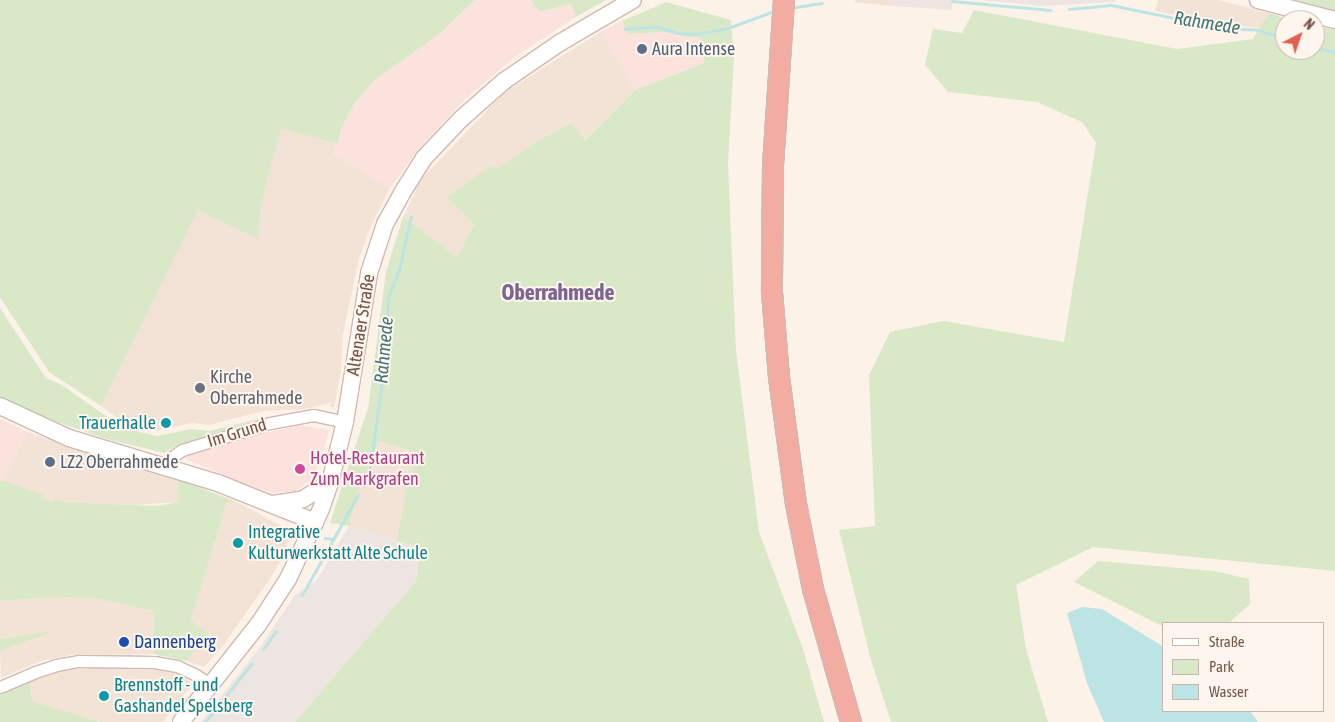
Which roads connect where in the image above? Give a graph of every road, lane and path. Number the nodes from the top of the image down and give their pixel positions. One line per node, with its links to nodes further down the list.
1 (633, 0): 8 (main road, Altenaer Straße)
2 (784, 0): 6 (highway)
3 (792, 0): 6 (highway)
4 (1258, 0): 5 (main road)
5 (1335, 20)
6 (777, 292): 16 (highway); 17 (highway)
7 (0, 406): 9 (main road)
8 (345, 422): 9 (street, Im Grund); 10 (main road, Altenaer Straße)
9 (169, 468): 11 (main road)
10 (330, 484): 11 (main road); 12 (main road, Altenaer Straße)
11 (272, 504): 12 (main road)
12 (315, 522): 13 (main road, Altenaer Straße)
13 (211, 685): 14 (street); 15 (main road, Altenaer Straße)
14 (0, 687)
15 (181, 722)
16 (851, 722)
17 (859, 722)

